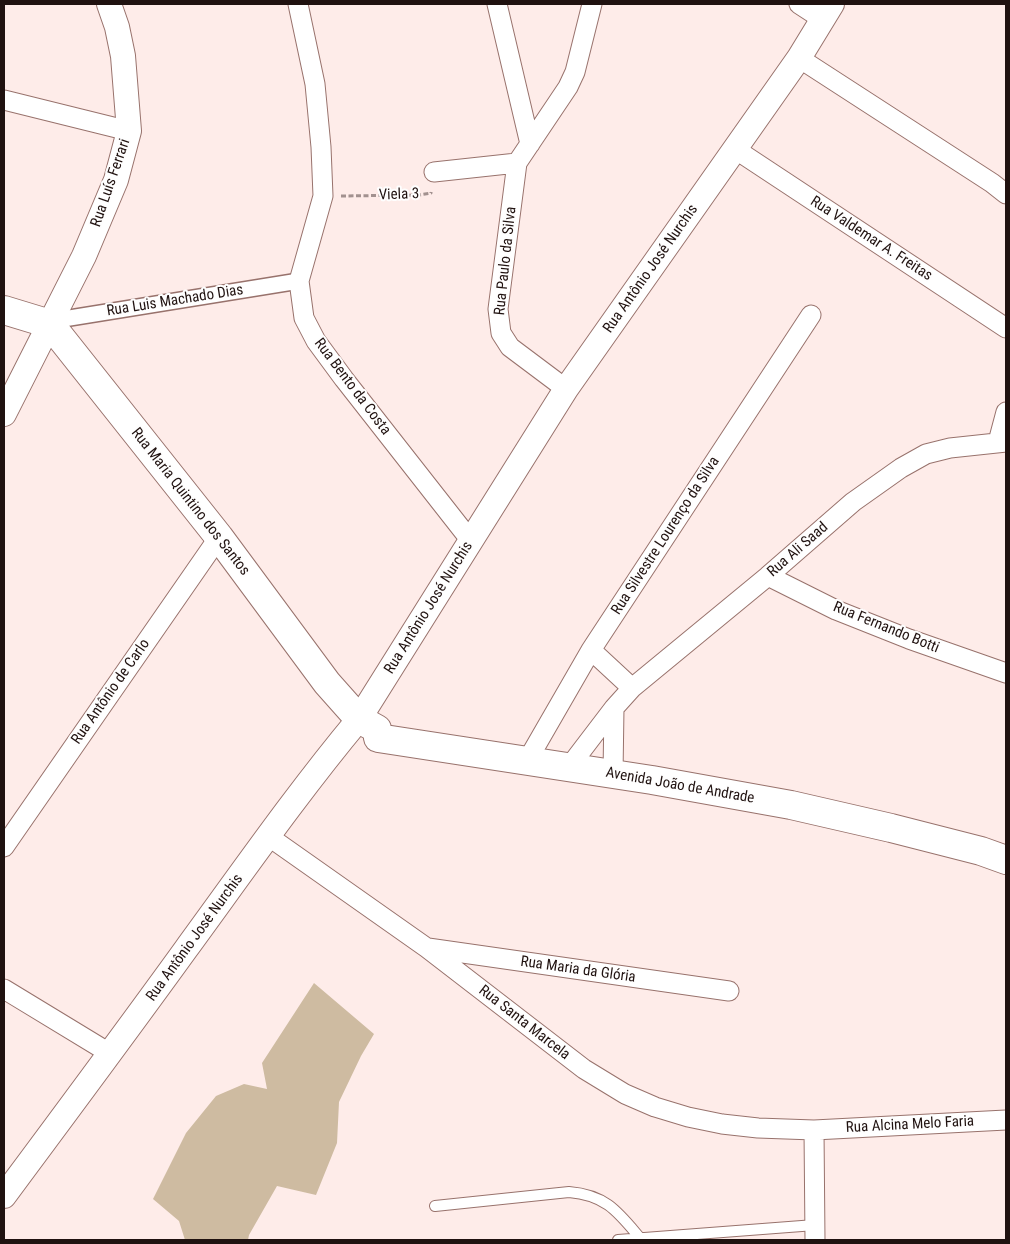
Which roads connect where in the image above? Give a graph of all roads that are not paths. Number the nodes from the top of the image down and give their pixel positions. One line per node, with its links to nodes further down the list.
1 (109, 4): 9 (street, Rua Luís Ferrari)
2 (298, 4): 15 (street, Rua Bento da Costa)
3 (497, 4): 10 (street)
4 (592, 4): 10 (street)
5 (799, 4): 6 (street)
6 (827, 11): 7 (street, Rua Antônio José Nurchis)
7 (799, 58): 11 (street, Rua Antônio José Nurchis); 14 (street)
8 (4, 100): 9 (street)
9 (129, 131): 18 (street, Rua Luís Ferrari)
10 (530, 144): 12 (street)
11 (735, 149): 19 (street, Rua Valdemar A. Freitas); 20 (street, Rua Antônio José Nurchis)
12 (517, 163): 13 (street, Viela 3); 20 (street, Rua Paulo da Silva)
13 (434, 172)
14 (1006, 194)
15 (299, 281): 18 (street, Rua Luis Machado Dias); 25 (street, Rua Bento da Costa)
16 (4, 310): 18 (main road)
17 (811, 315): 27 (street, Rua Silvestre Lourenço da Silva)
18 (51, 323): 22 (street, Rua Luís Ferrari); 24 (main road, Rua Maria Quintino dos Santos)
19 (1006, 328)
20 (566, 389): 25 (street, Rua Antônio José Nurchis)
21 (1006, 412): 23 (street)
22 (4, 414)
23 (1002, 442): 26 (street, Rua Ali Saad)
24 (218, 537): 31 (main road, Rua Maria Quintino dos Santos); 36 (street, Rua Antônio de Carlo)
25 (471, 541): 31 (street, Rua Antônio José Nurchis)
26 (768, 576): 28 (street, Rua Fernando Botti); 29 (street, Rua Ali Saad)
27 (591, 650): 29 (street); 32 (street, Rua Silvestre Lourenço da Silva)
28 (1006, 673)
29 (632, 688): 30 (street, Rua Ali Saad)
30 (614, 708): 33 (street, Rua Ali Saad); 34 (street)
31 (359, 719): 32 (main road, Avenida João de Andrade); 35 (street, Rua Antônio José Nurchis)
32 (527, 761): 33 (main road, Avenida João de Andrade)
33 (569, 767): 34 (main road, Avenida João de Andrade)
34 (613, 774): 37 (main road, Avenida João de Andrade)
35 (268, 836): 38 (street, Rua Santa Marcela); 41 (street, Rua Antônio José Nurchis)
36 (4, 847)
37 (1006, 860)
38 (427, 948): 40 (street, Rua Maria da Glória); 43 (street, Rua Santa Marcela)
39 (4, 989): 41 (street)
40 (729, 992)
41 (111, 1054): 44 (street, Rua Antônio José Nurchis)
42 (1006, 1120): 43 (street, Rua Alcina Melo Faria)
43 (814, 1130): 46 (street)
44 (4, 1196)
45 (435, 1206): 47 (lane)
46 (815, 1232): 47 (lane)
47 (640, 1238): 48 (lane)
48 (618, 1240)

